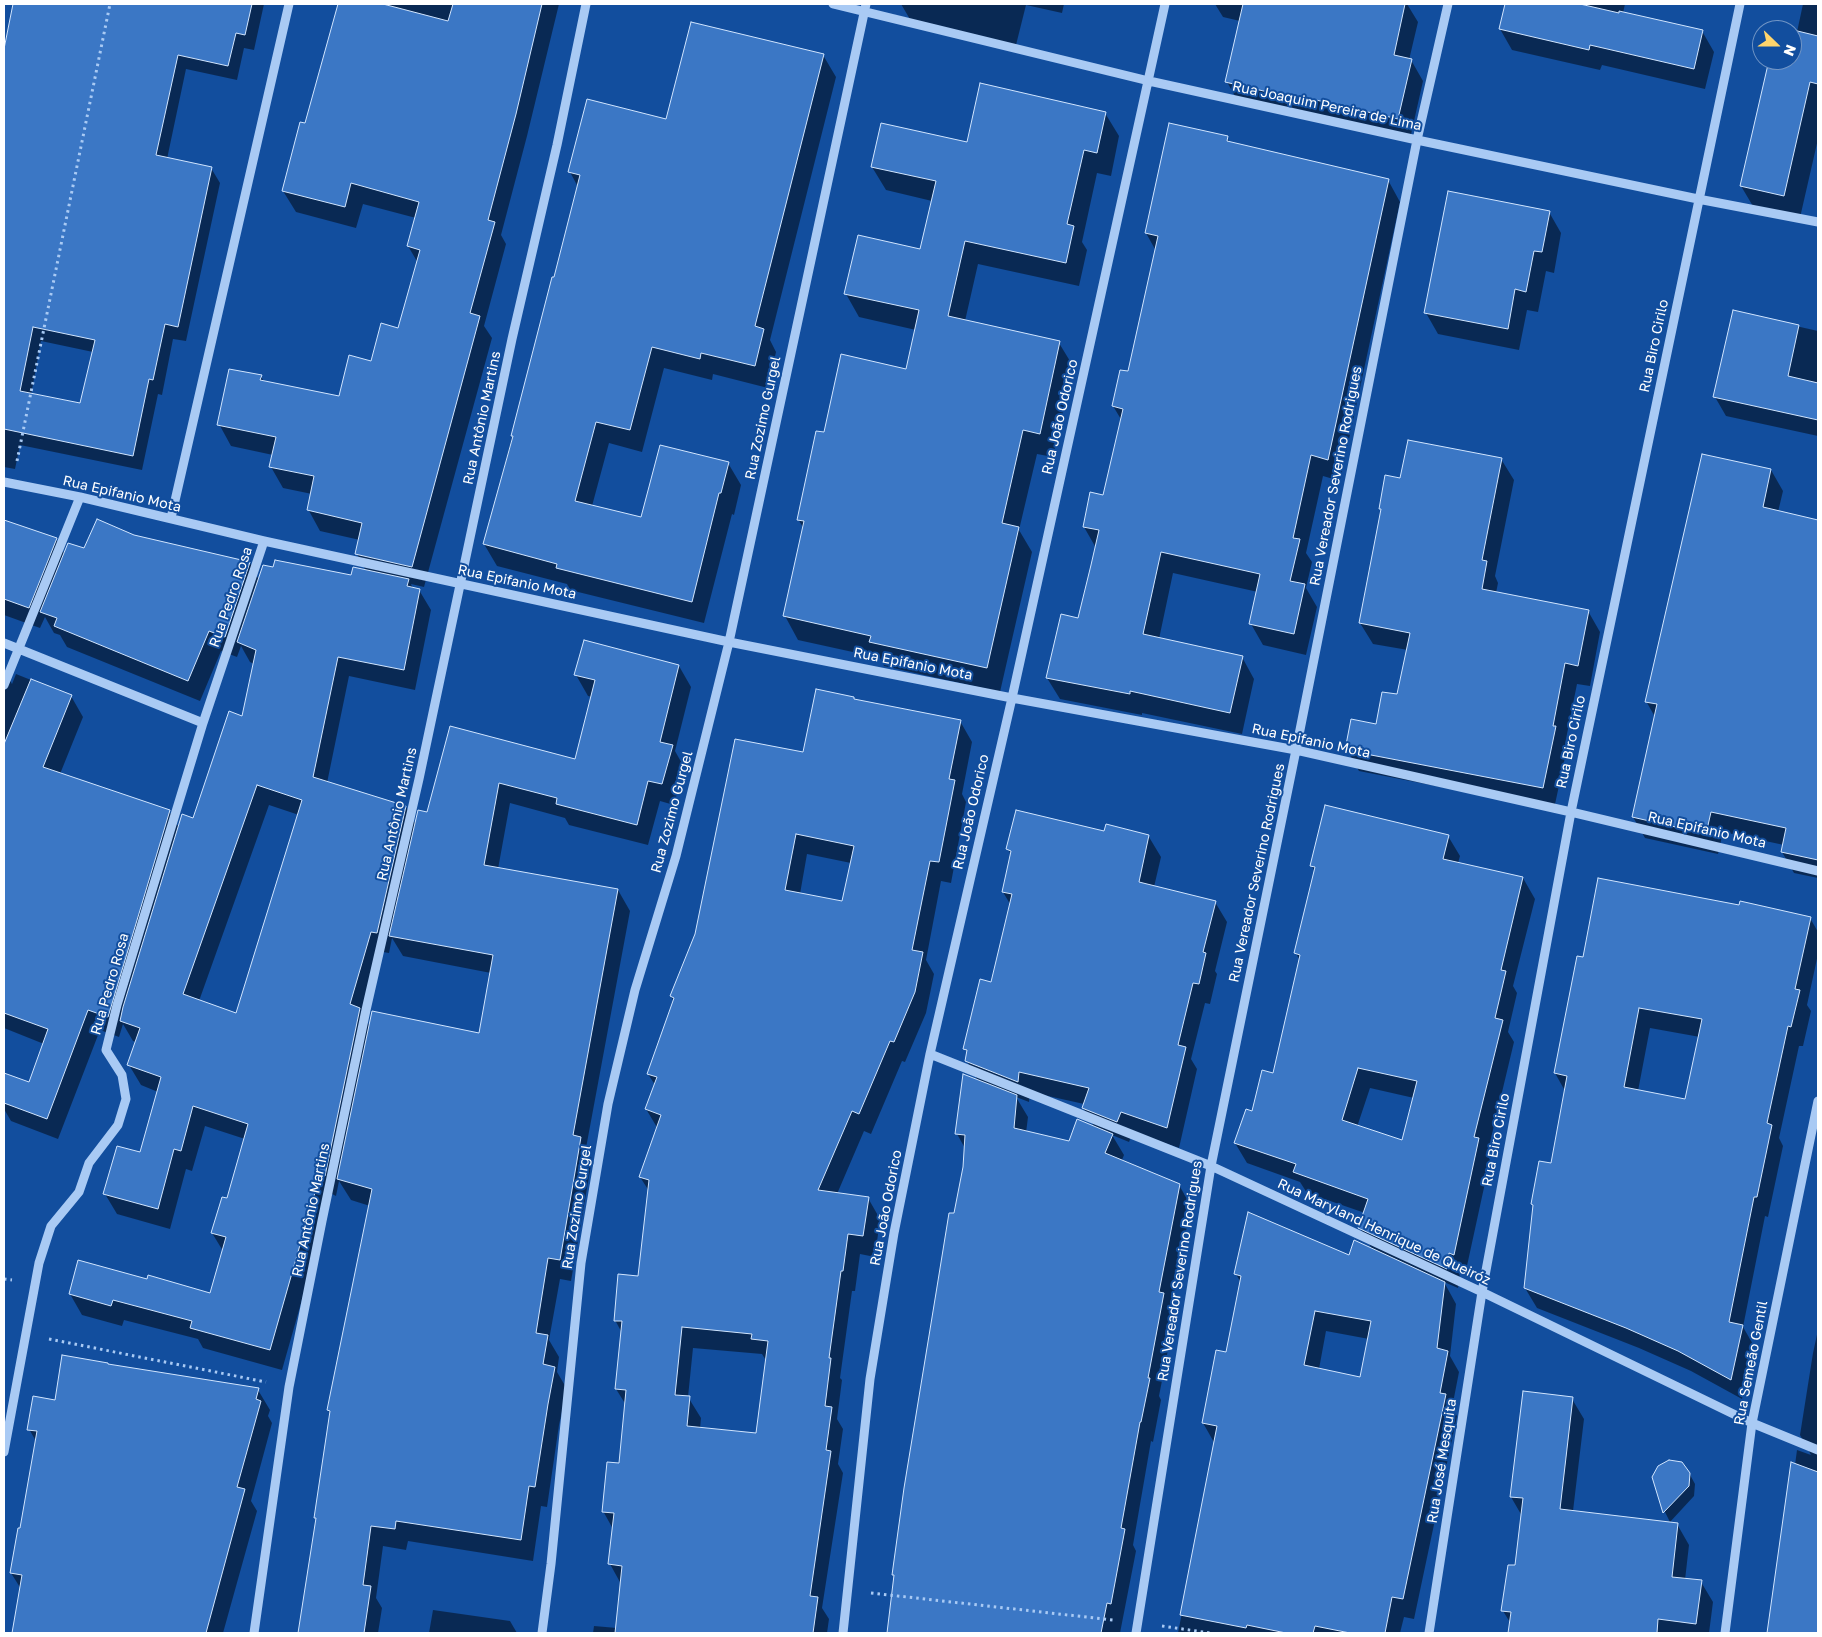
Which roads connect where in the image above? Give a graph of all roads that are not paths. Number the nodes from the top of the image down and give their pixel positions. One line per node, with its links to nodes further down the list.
1 (289, 4): 14 (street)
2 (586, 4): 16 (street, Rua Antônio Martins)
3 (833, 4): 7 (street, Rua Joaquim Pereira de Lima)
4 (1165, 4): 8 (street, Rua João Odorico)
5 (1448, 4): 9 (street, Rua Vereador Severino Rodrigues)
6 (1740, 4): 10 (street)
7 (866, 7): 8 (street, Rua Joaquim Pereira de Lima); 17 (street, Rua Zozimo Gurgel)
8 (1149, 81): 9 (street, Rua Joaquim Pereira de Lima); 21 (street, Rua João Odorico)
9 (1417, 140): 10 (street, Rua Joaquim Pereira de Lima); 23 (street, Rua Vereador Severino Rodrigues)
10 (1698, 199): 11 (street, Rua Joaquim Pereira de Lima); 24 (street, Rua Biro Cirilo)
11 (1818, 222)
12 (8, 483): 13 (street, Rua Epifanio Mota)
13 (80, 497): 14 (street, Rua Epifanio Mota); 19 (street)
14 (171, 518): 15 (street, Rua Epifanio Mota)
15 (264, 541): 16 (street, Rua Epifanio Mota); 22 (street, Rua Pedro Rosa)
16 (462, 584): 17 (street, Rua Epifanio Mota); 33 (street, Rua Antônio Martins)
17 (729, 642): 21 (street, Rua Epifanio Mota); 34 (street, Rua Zozimo Gurgel)
18 (4, 643): 19 (street)
19 (19, 649): 20 (street); 22 (street)
20 (4, 685)
21 (1012, 698): 23 (street, Rua Epifanio Mota); 26 (street, Rua João Odorico)
22 (203, 722): 32 (street, Rua Pedro Rosa)
23 (1296, 750): 24 (street, Rua Epifanio Mota); 28 (street, Rua Vereador Severino Rodrigues)
24 (1571, 812): 25 (street, Rua Epifanio Mota); 29 (street, Rua Biro Cirilo)
25 (1818, 871)
26 (930, 1054): 28 (street, Rua Maryland Henrique de Queiróz); 35 (street, Rua João Odorico)
27 (1818, 1101): 30 (street, Rua Semeão Gentil)
28 (1211, 1166): 29 (street, Rua Maryland Henrique de Queiróz); 36 (street, Rua Vereador Severino Rodrigues)
29 (1482, 1292): 30 (street, Rua Maryland Henrique de Queiróz); 37 (street, Rua José Mesquita)
30 (1752, 1423): 31 (street, Rua Maryland Henrique de Queiróz); 38 (street, Rua Semeão Gentil)
31 (1818, 1450)
32 (4, 1452)
33 (254, 1633)
34 (542, 1633)
35 (843, 1633)
36 (1136, 1633)
37 (1429, 1633)
38 (1725, 1633)

